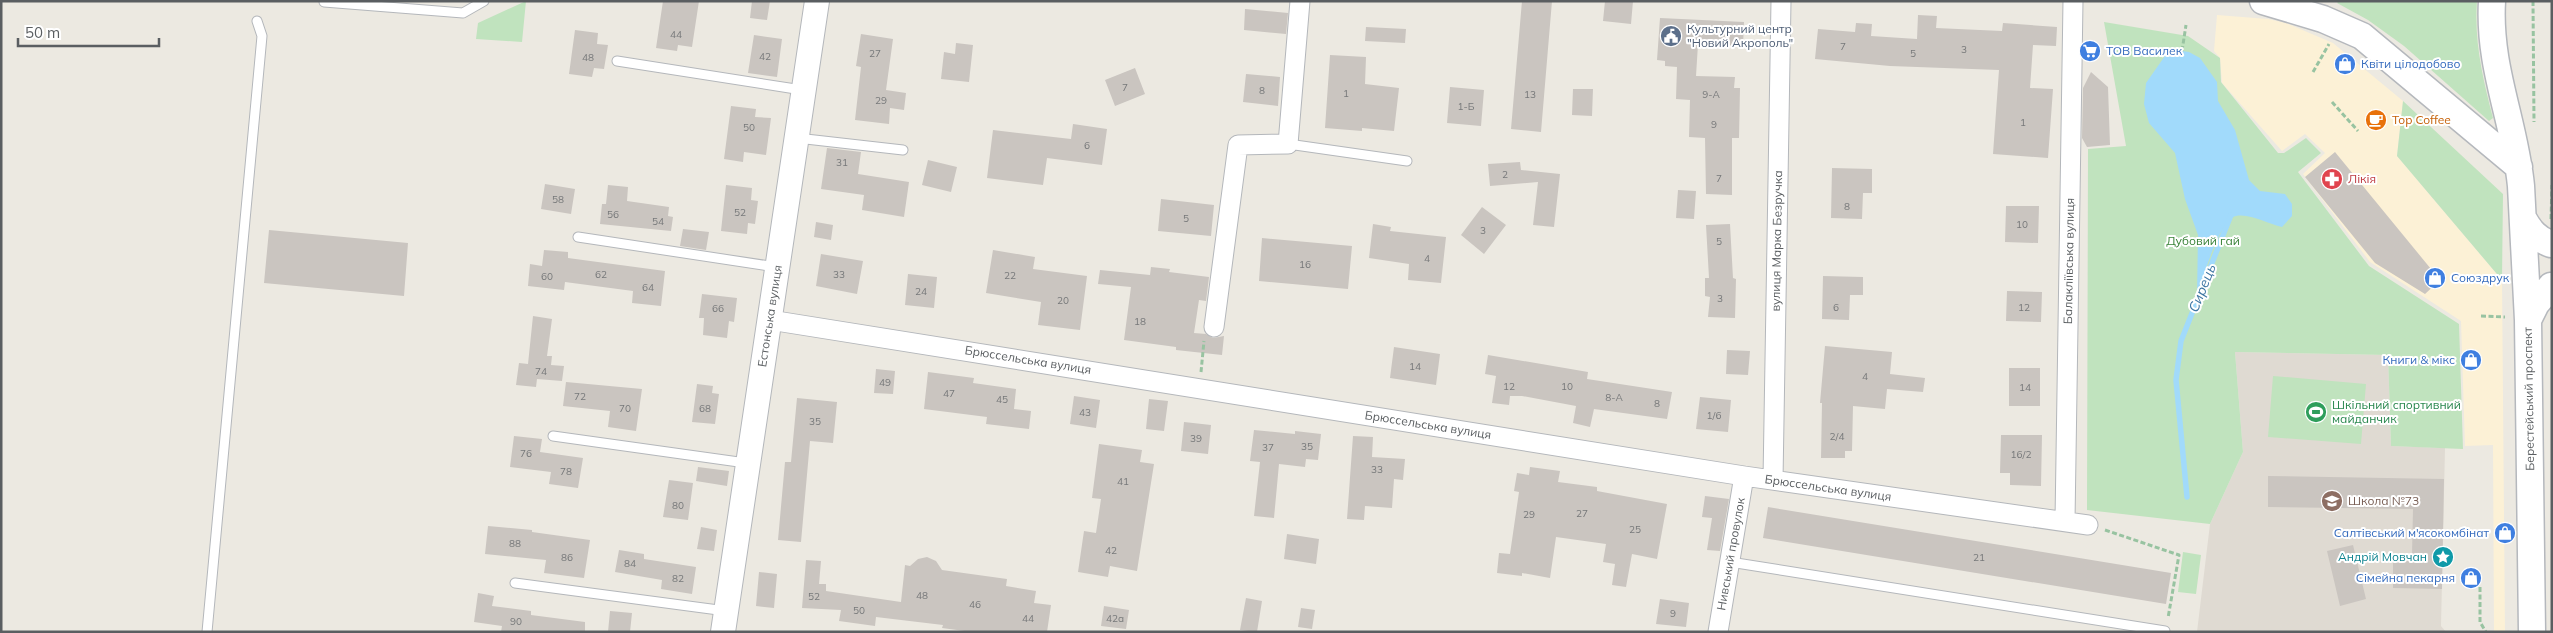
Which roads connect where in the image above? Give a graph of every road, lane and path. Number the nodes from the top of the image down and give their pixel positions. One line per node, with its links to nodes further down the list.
1 (484, 1): 9 (lane)
2 (817, 1): 16 (street, Естонська вулиця)
3 (1300, 1): 21 (street)
4 (1781, 1): 38 (street, вулиця Марка Безручка)
5 (2073, 1): 39 (street, Балакліївська вулиця)
6 (2263, 1): 24 (main road)
7 (2492, 1): 24 (main road, Берестейський проспект)
8 (2533, 1): 18 (path)
9 (324, 2)
10 (257, 21): 46 (lane)
11 (2186, 25): 13 (path)
12 (2333, 37): 15 (path)
13 (2182, 50)
14 (617, 62): 16 (lane)
15 (2313, 72)
16 (804, 90): 20 (street, Естонська вулиця)
17 (2332, 102): 19 (path)
18 (2534, 128)
19 (2358, 131)
20 (797, 138): 22 (lane); 28 (street, Естонська вулиця)
21 (1288, 144): 23 (lane); 33 (street)
22 (903, 150)
23 (1407, 161)
24 (2519, 167): 25 (main road, Берестейський проспект)
25 (2523, 218): 27 (main road); 31 (main road, Берестейський проспект)
26 (578, 237): 28 (lane)
27 (2551, 244)
28 (778, 267): 32 (street, Естонська вулиця)
29 (2551, 286): 31 (main road)
30 (2481, 316): 31 (path)
31 (2517, 318): 49 (main road, Берестейський проспект)
32 (770, 320): 34 (street, Брюссельська вулиця); 36 (street, Естонська вулиця)
33 (1214, 327): 34 (path)
34 (1199, 387): 37 (street, Брюссельська вулиця)
35 (553, 436): 36 (lane)
36 (748, 464): 44 (street, Естонська вулиця)
37 (1744, 476): 38 (street, Брюссельська вулиця); 41 (street, Нивський провулок)
38 (1773, 480): 39 (street, Брюссельська вулиця)
39 (2066, 522): 40 (street, Брюссельська вулиця)
40 (2088, 525): 45 (path)
41 (1730, 562): 45 (lane); 47 (street, Нивський провулок)
42 (515, 583): 44 (lane)
43 (2480, 587): 48 (path)
44 (728, 626)
45 (2165, 631)
46 (207, 632)
47 (1718, 632)
48 (2486, 632)
49 (2532, 632)

